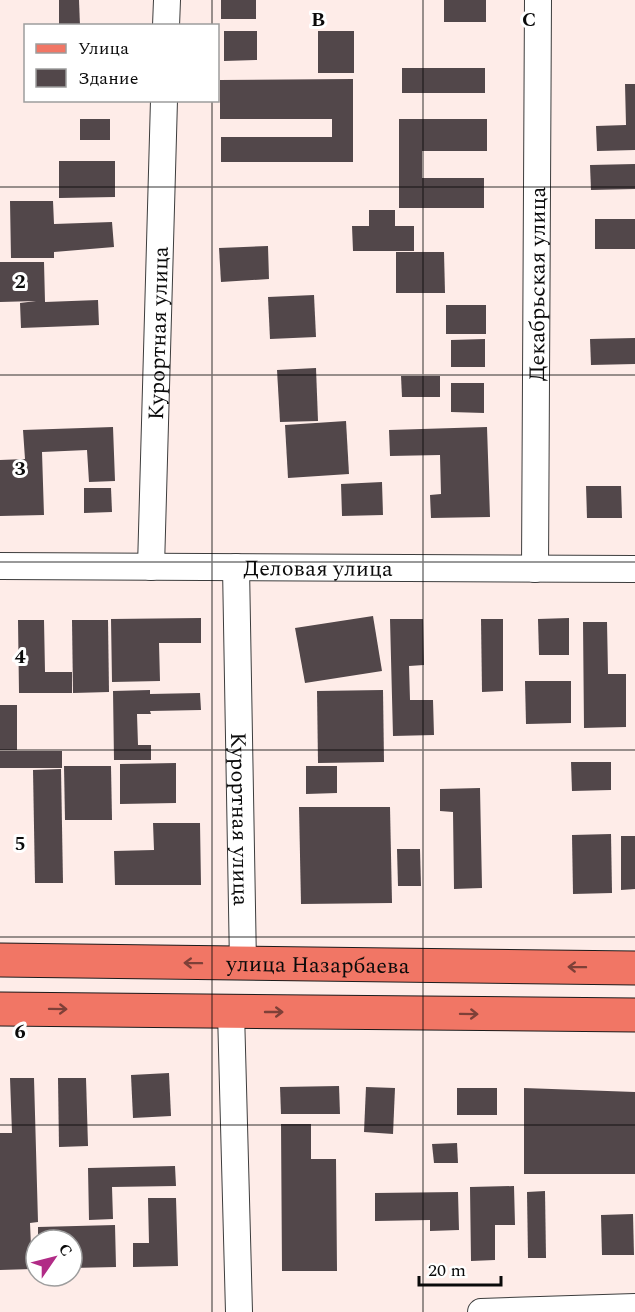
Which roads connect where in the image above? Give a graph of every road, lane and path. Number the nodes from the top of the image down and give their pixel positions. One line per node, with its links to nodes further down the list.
1 (166, 0): 3 (street)
2 (538, 0): 8 (street, Декабрьская улица)
3 (166, 24)
4 (164, 102): 6 (street, Курортная улица)
5 (0, 566): 6 (street, Деловая улица)
6 (151, 567): 7 (street, Деловая улица)
7 (236, 567): 8 (street, Деловая улица); 11 (street, Курортная улица)
8 (535, 569): 9 (street, Деловая улица)
9 (635, 569)
10 (0, 960): 11 (main road, улица Назарбаева, one-way to 10)
11 (243, 964): 12 (main road, улица Назарбаева, one-way to 11)
12 (635, 968)
13 (0, 1008): 14 (main road, one-way to 14)
14 (231, 1012): 15 (main road, one-way to 15); 17 (street)
15 (635, 1015)
16 (635, 1306): 18 (street)
17 (239, 1312)
18 (481, 1312)

